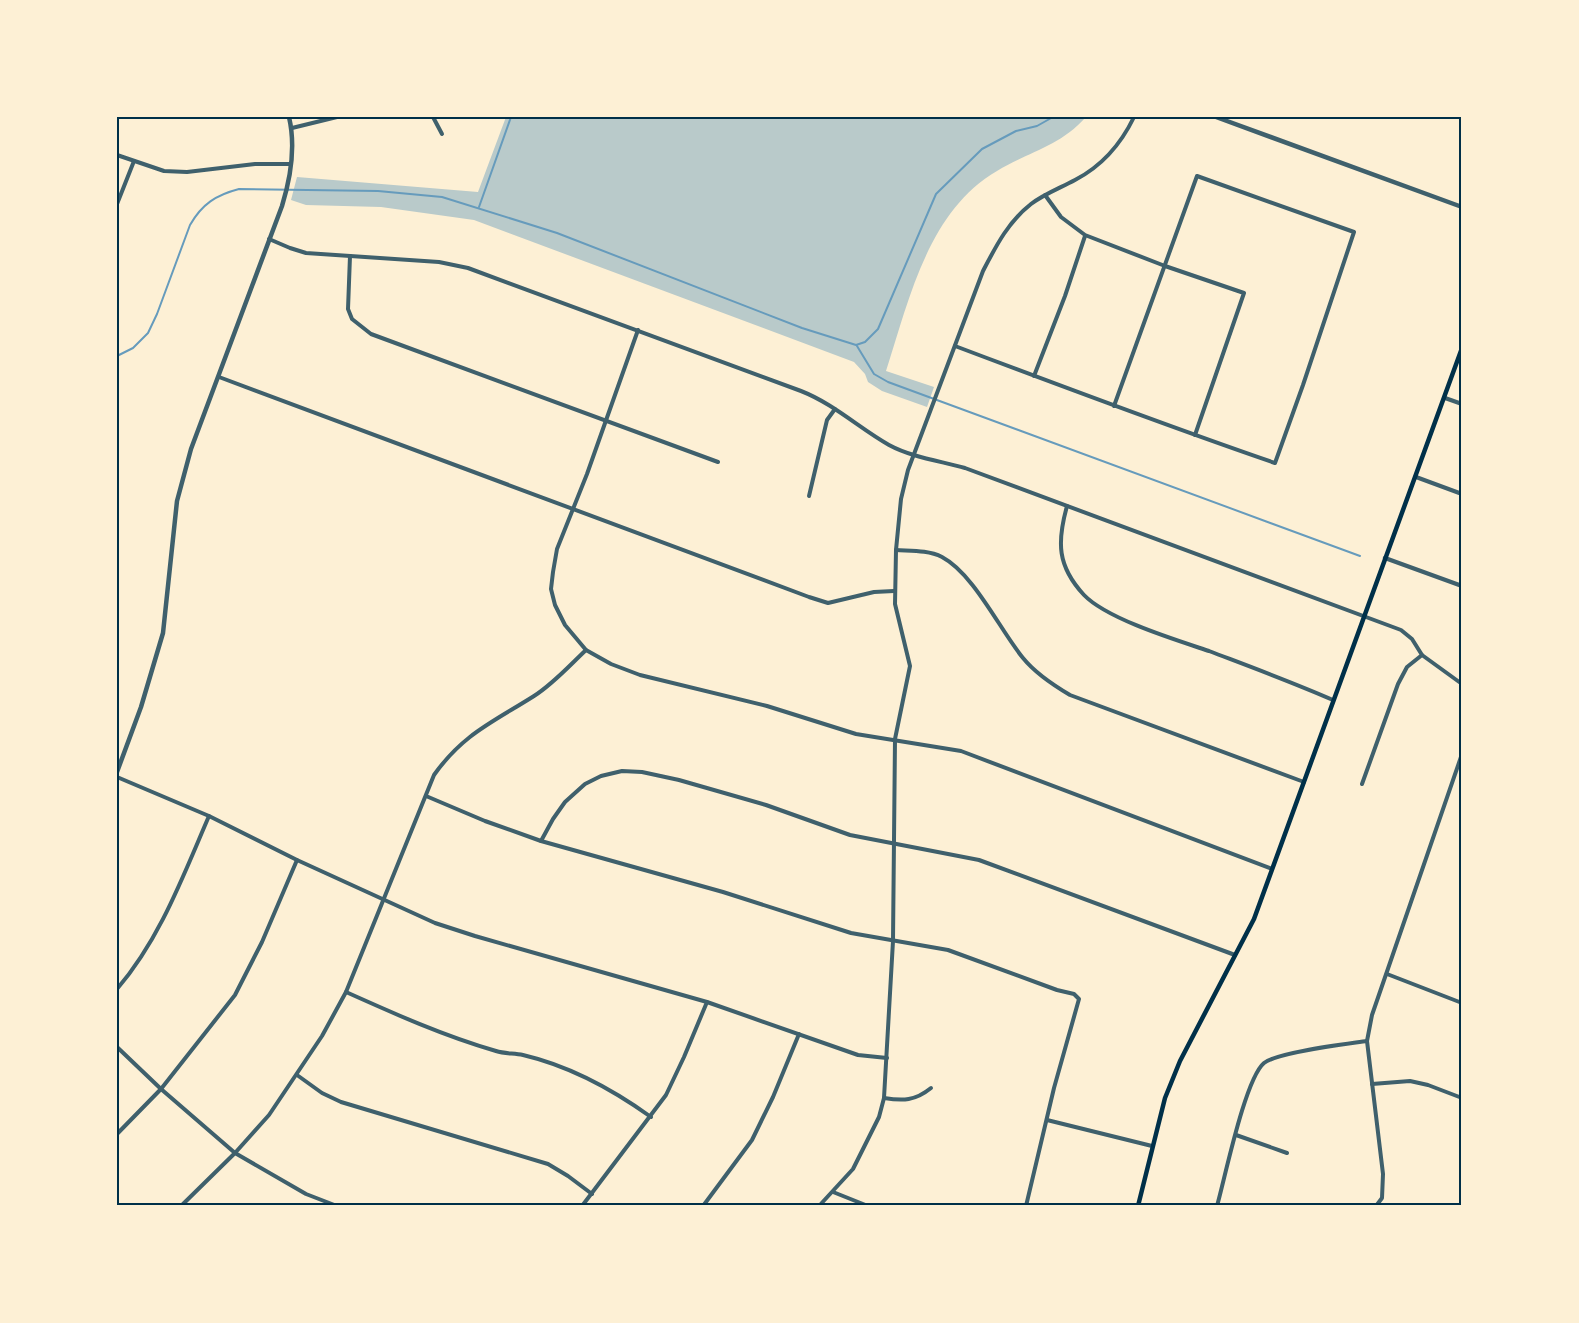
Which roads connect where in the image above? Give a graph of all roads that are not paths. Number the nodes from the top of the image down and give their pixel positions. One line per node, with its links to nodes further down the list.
1 (289, 117): 6 (street)
2 (337, 117): 6 (street)
3 (433, 117): 7 (street)
4 (1134, 117): 11 (street)
5 (1216, 117): 13 (street)
6 (292, 128): 10 (street)
7 (442, 134)
8 (117, 155): 9 (street)
9 (134, 161): 10 (street); 12 (street)
10 (291, 164): 15 (street)
11 (1045, 195): 14 (street); 19 (street)
12 (117, 204)
13 (1462, 207)
14 (1085, 236): 17 (street); 21 (street)
15 (269, 239): 16 (street); 22 (street)
16 (350, 256): 18 (street); 27 (street)
17 (1165, 266): 25 (street); 28 (street); 28 (street)
18 (638, 330): 26 (street); 27 (street)
19 (955, 346): 21 (street); 29 (street)
20 (1462, 348): 23 (main road)
21 (1034, 376): 25 (street)
22 (219, 377): 35 (street); 47 (street)
23 (1445, 398): 24 (street); 31 (main road)
24 (1462, 404)
25 (1114, 406): 28 (street)
26 (835, 409): 29 (street); 33 (street)
27 (605, 419): 30 (street); 35 (street)
28 (1195, 435)
29 (915, 454): 34 (street); 36 (street)
30 (718, 462)
31 (1416, 477): 32 (street); 37 (main road)
32 (1462, 494)
33 (809, 496)
34 (1067, 506): 40 (street); 44 (street)
35 (572, 509): 39 (street); 41 (street)
36 (896, 550): 39 (street); 49 (street)
37 (1385, 558): 38 (street); 40 (main road)
38 (1462, 586)
39 (894, 591): 45 (street)
40 (1364, 615): 42 (street); 44 (main road)
41 (586, 650): 45 (street); 51 (street)
42 (1422, 655): 43 (street); 50 (street)
43 (1462, 684)
44 (1333, 700): 49 (main road)
45 (895, 739): 54 (street); 56 (street)
46 (1462, 754): 60 (street)
47 (117, 772)
48 (117, 777): 52 (street)
49 (1304, 782): 56 (main road)
50 (1362, 784)
51 (426, 796): 53 (street); 57 (street)
52 (209, 816): 55 (street); 61 (street)
53 (541, 841): 54 (street); 58 (street)
54 (896, 844): 58 (street); 59 (street)
55 (297, 861): 57 (street); 72 (street)
56 (1273, 869): 59 (main road)
57 (384, 901): 62 (street); 63 (street)
58 (893, 941): 68 (street); 76 (street)
59 (1235, 955): 79 (main road)
60 (1387, 974): 64 (street); 66 (street)
61 (117, 989)
62 (346, 992): 69 (street); 75 (street)
63 (707, 1002): 65 (street); 75 (street)
64 (1462, 1003)
65 (799, 1034): 68 (street); 87 (street)
66 (1367, 1041): 70 (street); 78 (street)
67 (117, 1047): 72 (street)
68 (887, 1058): 73 (street)
69 (297, 1075): 81 (street); 83 (street)
70 (1371, 1084): 74 (street); 93 (street)
71 (931, 1088): 73 (street)
72 (161, 1089): 77 (street); 81 (street)
73 (884, 1098): 82 (street)
74 (1462, 1098)
75 (651, 1117): 83 (street)
76 (1047, 1120): 79 (street); 90 (street)
77 (117, 1134)
78 (1236, 1135): 80 (street); 92 (street)
79 (1152, 1146): 91 (main road)
80 (1287, 1153)
81 (235, 1154): 84 (street); 85 (street)
82 (832, 1191): 88 (street); 89 (street)
83 (592, 1194): 86 (street)
84 (180, 1206)
85 (337, 1206)
86 (582, 1206)
87 (704, 1206)
88 (819, 1206)
89 (868, 1206)
90 (1026, 1206)
91 (1138, 1206)
92 (1217, 1206)
93 (1376, 1206)

